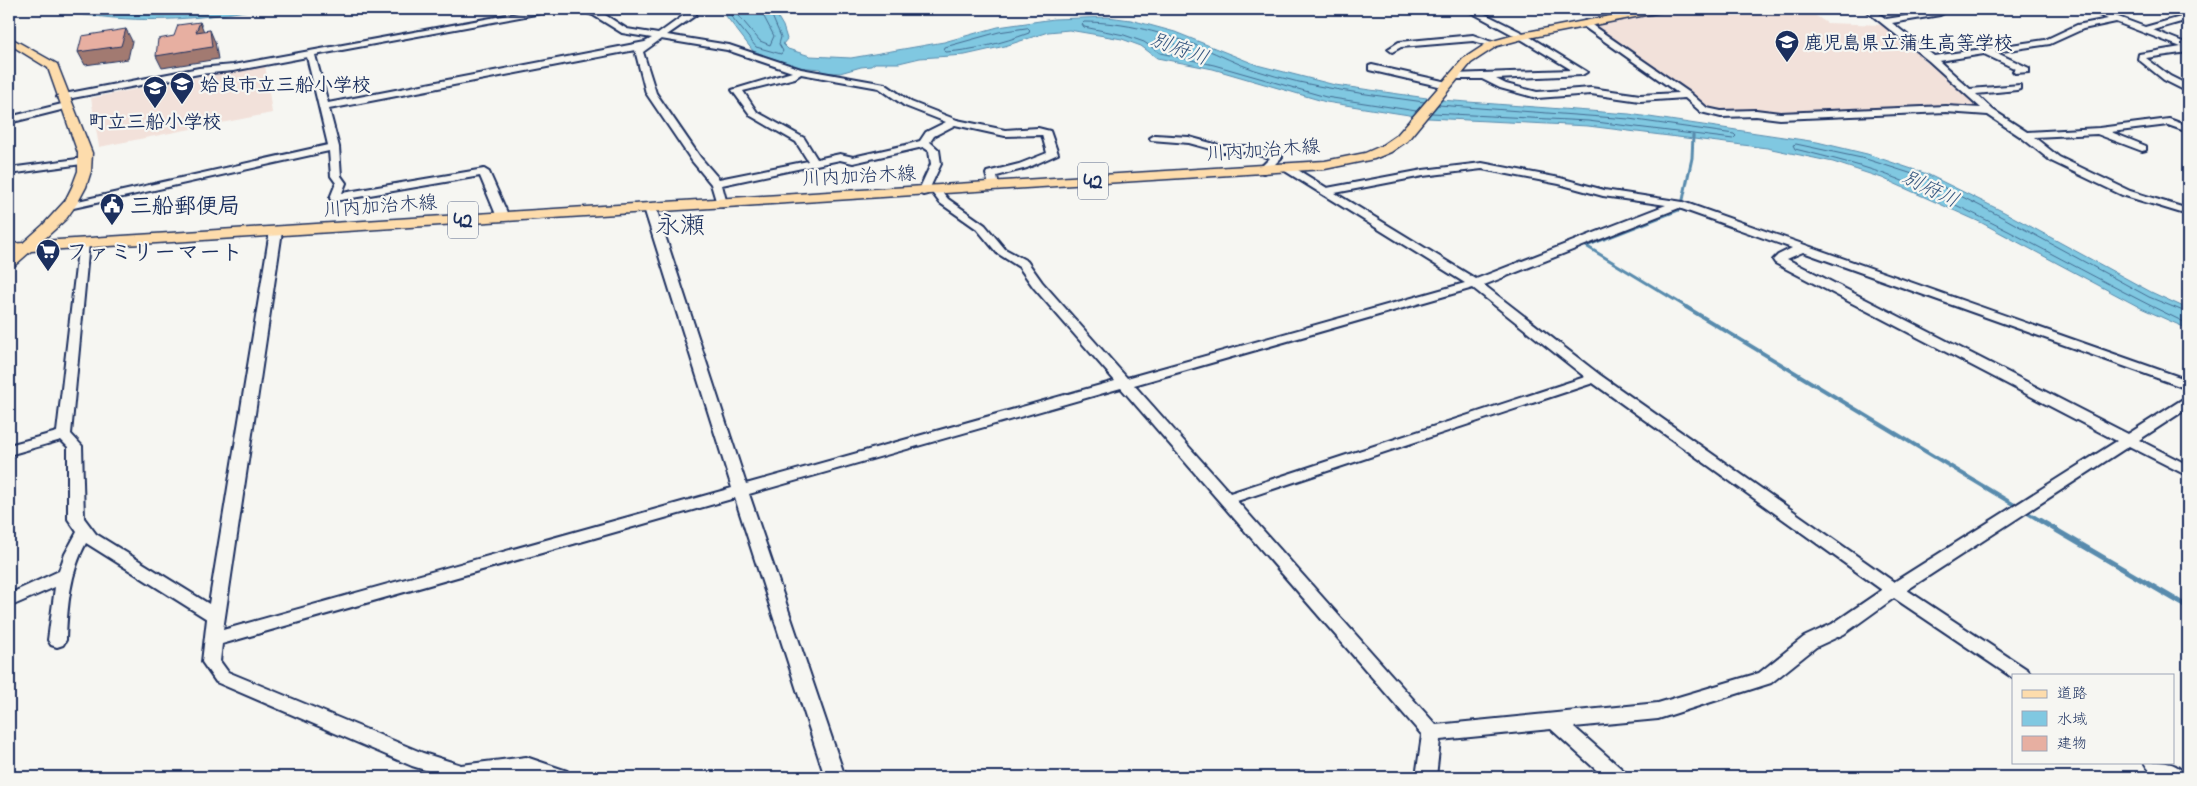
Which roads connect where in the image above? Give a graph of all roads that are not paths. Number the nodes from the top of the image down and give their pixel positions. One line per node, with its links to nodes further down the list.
1 (552, 9): 24 (street)
2 (580, 9): 17 (street)
3 (684, 9): 17 (street)
4 (1469, 9): 16 (street)
5 (1608, 9): 10 (street)
6 (1661, 9): 10 (main road, 川内加治木線 / 42)
7 (1868, 9): 13 (street)
8 (1930, 9): 13 (street)
9 (2090, 9): 12 (street)
10 (1623, 16): 14 (main road, 川内加治木線 / 42)
11 (2188, 17): 15 (street)
12 (2118, 19): 15 (street); 23 (street)
13 (1884, 22): 25 (street)
14 (1586, 24): 16 (main road, 川内加治木線 / 42); 34 (street)
15 (2145, 30): 21 (street)
16 (1522, 36): 19 (main road, 川内加治木線 / 42); 29 (street)
17 (659, 37): 20 (street); 27 (street)
18 (9, 40): 35 (main road)
19 (1493, 44): 22 (street); 30 (main road, 川内加治木線 / 42)
20 (645, 45): 36 (street); 52 (street)
21 (2188, 48): 32 (street)
22 (1392, 49)
23 (1984, 50): 25 (street); 28 (street)
24 (310, 53): 35 (street); 36 (street)
25 (1932, 59): 33 (street)
26 (1372, 68): 30 (street)
27 (799, 71): 39 (street); 48 (street)
28 (2018, 71)
29 (1485, 77): 30 (street); 34 (street)
30 (1446, 85): 49 (main road, 川内加治木線 / 42)
31 (2017, 87): 33 (street)
32 (2188, 89)
33 (1969, 92): 37 (street)
34 (1687, 95): 37 (street)
35 (64, 102): 38 (street); 47 (main road)
36 (324, 107): 45 (street)
37 (1990, 112): 42 (street)
38 (9, 120)
39 (954, 122): 44 (street); 53 (street)
40 (2188, 130): 41 (street)
41 (2099, 131): 42 (street); 46 (street)
42 (2025, 135): 60 (street)
43 (1155, 138): 50 (street)
44 (924, 143): 48 (street); 54 (street)
45 (334, 147): 58 (street); 61 (street)
46 (2142, 148)
47 (85, 161): 51 (street); 58 (main road)
48 (814, 162): 52 (street)
49 (1290, 169): 50 (main road, 川内加治木線 / 42); 55 (street)
50 (1263, 170): 53 (main road, 川内加治木線 / 42)
51 (9, 171)
52 (716, 183): 56 (street)
53 (994, 187): 54 (main road, 川内加治木線 / 42)
54 (929, 191): 56 (main road, 川内加治木線 / 42); 68 (street)
55 (1326, 191): 57 (street); 66 (street)
56 (722, 204): 59 (main road, 川内加治木線 / 42)
57 (1679, 204): 64 (street); 66 (street)
58 (69, 206): 65 (main road)
59 (650, 208): 61 (main road, 川内加治木線 / 42); 75 (street)
60 (2188, 212)
61 (503, 217): 62 (main road, 川内加治木線 / 42)
62 (276, 231): 63 (main road, 川内加治木線 / 42); 81 (street)
63 (82, 242): 65 (main road, 川内加治木線 / 42); 71 (street)
64 (1804, 247): 69 (street); 72 (street)
65 (14, 254)
66 (1475, 284): 67 (street); 68 (street)
67 (1595, 378): 76 (street); 79 (street)
68 (1126, 383): 75 (street); 76 (street)
69 (2188, 385)
70 (2188, 402): 72 (street)
71 (64, 435): 73 (street); 77 (street)
72 (2127, 440): 74 (street); 79 (street)
73 (9, 450)
74 (2188, 471)
75 (741, 493): 83 (street); 89 (street)
76 (1226, 499): 86 (street)
77 (86, 532): 78 (street); 81 (street)
78 (65, 575): 80 (street); 82 (street)
79 (1894, 590): 84 (street); 85 (street)
80 (9, 601)
81 (216, 616): 83 (street)
82 (56, 640)
83 (212, 640): 88 (street)
84 (2020, 674)
85 (1554, 720): 86 (street); 91 (street)
86 (1432, 733): 90 (street)
87 (2156, 764): 92 (street)
88 (560, 777)
89 (834, 777)
90 (1426, 777)
91 (1617, 777)
92 (2176, 777)

